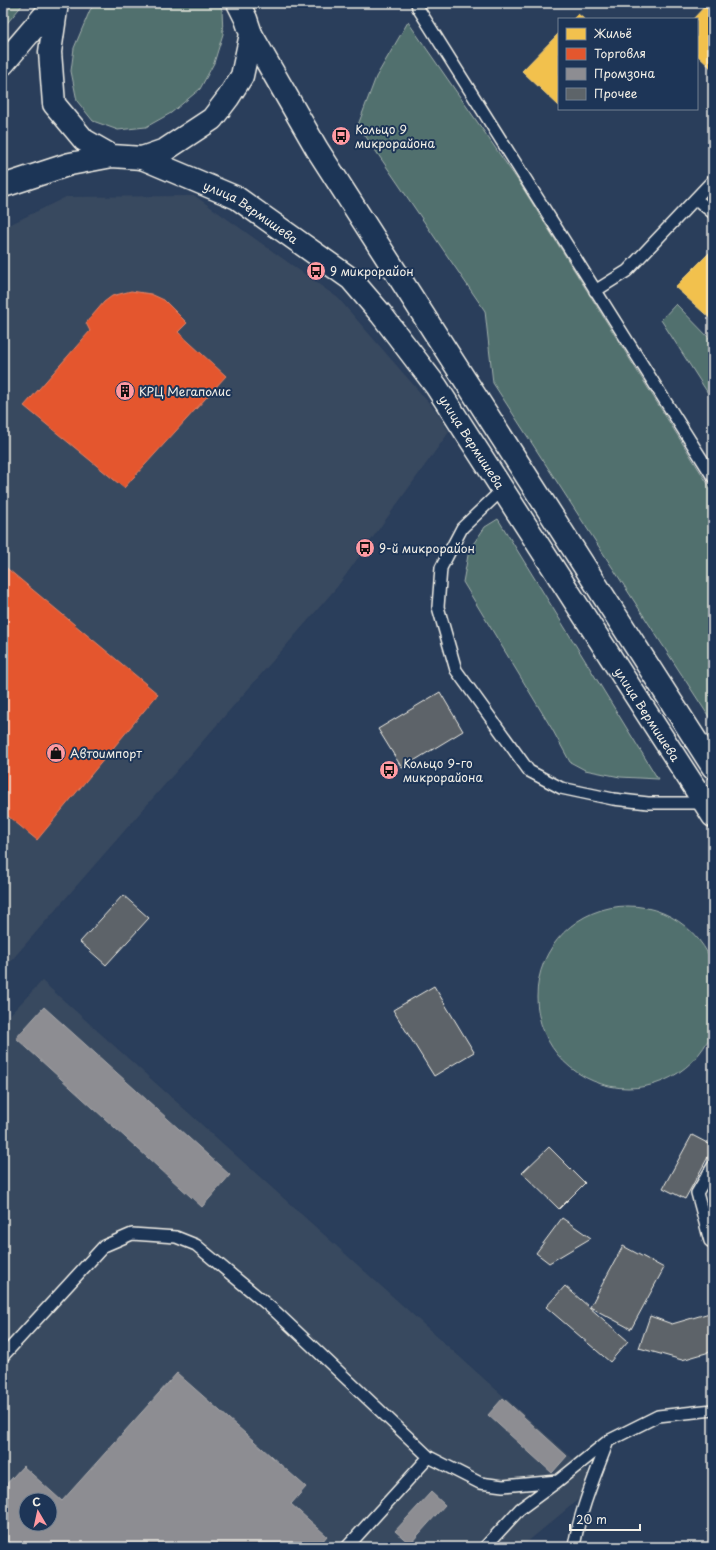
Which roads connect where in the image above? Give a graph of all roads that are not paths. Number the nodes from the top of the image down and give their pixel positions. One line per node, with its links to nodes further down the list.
1 (56, 3): 4 (main road); 5 (main road)
2 (417, 3): 11 (lane)
3 (246, 15): 6 (main road); 14 (main road)
4 (3, 64)
5 (112, 156): 6 (main road); 8 (main road)
6 (142, 158): 13 (main road, улица Вермишева)
7 (713, 180): 9 (lane)
8 (3, 186)
9 (696, 199): 10 (lane); 11 (lane)
10 (713, 213)
11 (595, 291): 12 (lane)
12 (713, 477)
13 (503, 490): 15 (main road, улица Вермишева); 15 (lane)
14 (713, 767)
15 (709, 810)
16 (713, 1166): 17 (lane)
17 (713, 1243)
18 (3, 1356): 21 (lane)
19 (713, 1410): 20 (lane)
20 (608, 1441): 22 (lane); 25 (lane)
21 (428, 1457): 22 (lane); 23 (lane)
22 (558, 1482): 24 (lane)
23 (347, 1547)
24 (485, 1547)
25 (574, 1547)

